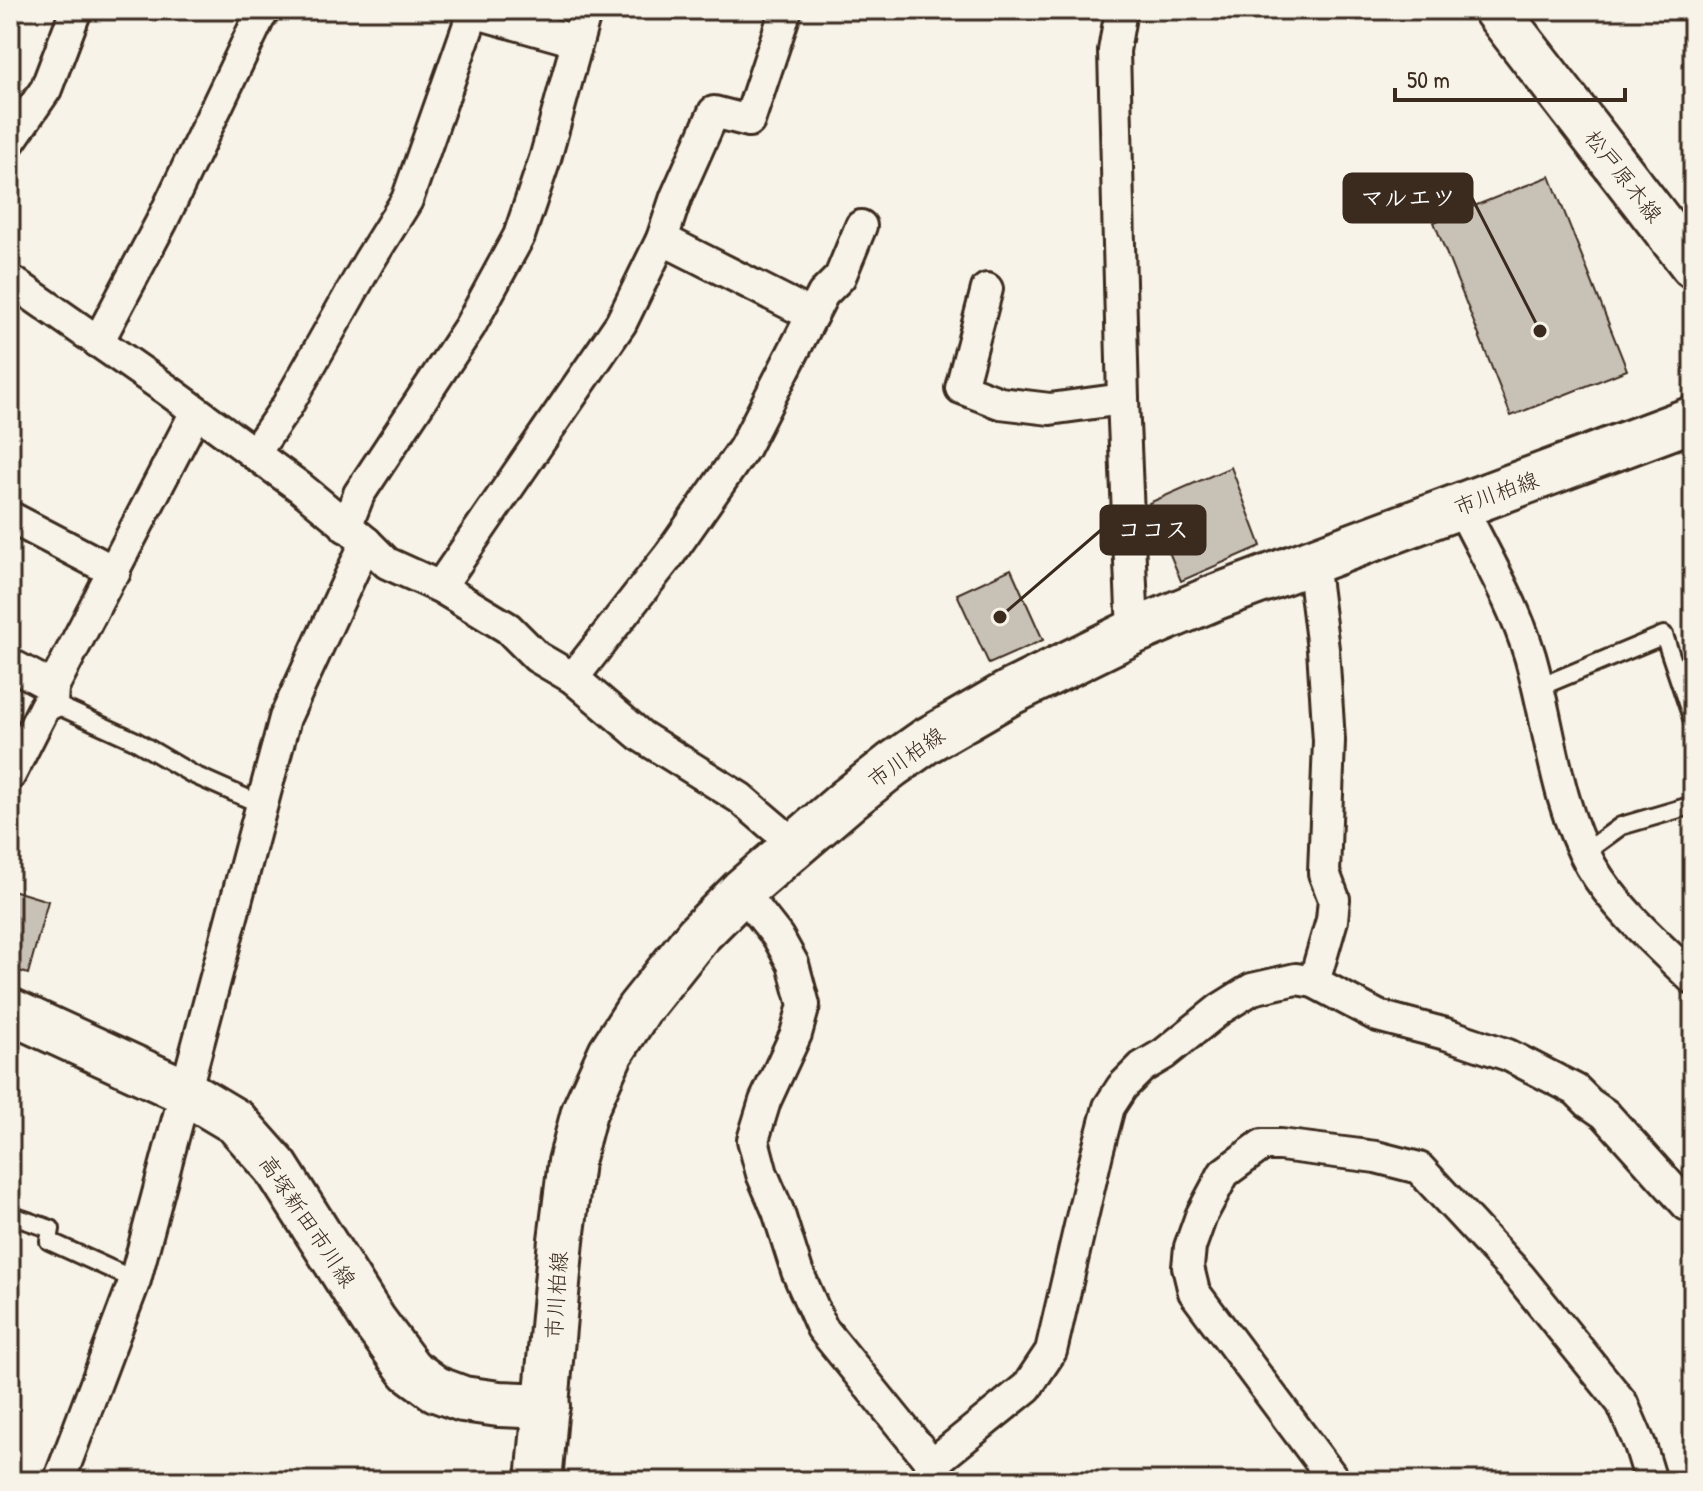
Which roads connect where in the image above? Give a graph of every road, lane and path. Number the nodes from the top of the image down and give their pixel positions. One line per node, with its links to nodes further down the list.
1 (76, 10): 9 (street)
2 (586, 10): 8 (street)
3 (786, 10): 11 (street)
4 (1121, 10): 17 (street)
5 (1496, 10): 12 (main road, 松戸原木線)
6 (474, 11): 8 (street); 20 (street)
7 (253, 12): 16 (street)
8 (576, 41): 23 (street)
9 (10, 141)
10 (861, 226): 15 (street)
11 (662, 239): 15 (street); 26 (street)
12 (1693, 265)
13 (10, 280): 16 (street)
14 (987, 289): 17 (street)
15 (812, 315): 29 (street)
16 (98, 342): 18 (street)
17 (1123, 399): 27 (street)
18 (196, 412): 20 (street); 25 (street)
19 (1693, 419): 21 (main road, 市川柏線)
20 (254, 454): 23 (street)
21 (1461, 506): 24 (main road, 市川柏線); 30 (street)
22 (10, 517): 25 (street)
23 (356, 534): 26 (street); 34 (street)
24 (1312, 561): 27 (main road, 市川柏線); 40 (street)
25 (115, 572): 31 (street)
26 (440, 587): 29 (street)
27 (1133, 632): 36 (main road, 市川柏線)
28 (10, 664): 31 (street)
29 (573, 678): 36 (street)
30 (1537, 688): 32 (lane); 37 (street)
31 (52, 695): 33 (street); 34 (lane)
32 (1693, 721)
33 (10, 775)
34 (262, 805): 42 (street)
35 (1693, 805): 37 (lane)
36 (795, 845): 38 (main road, 市川柏線)
37 (1584, 853): 39 (street)
38 (742, 891): 46 (main road, 市川柏線); 47 (street)
39 (1693, 979)
40 (1314, 982): 43 (street); 47 (street)
41 (10, 1011): 42 (main road, 高塚新田市川線)
42 (184, 1091): 45 (street); 46 (main road, 高塚新田市川線)
43 (1693, 1206)
44 (10, 1215): 45 (lane)
45 (135, 1280): 48 (street)
46 (547, 1406): 49 (main road, 市川柏線)
47 (936, 1473)
48 (59, 1481)
49 (539, 1481)
50 (1335, 1481): 51 (street)
51 (1651, 1481)

